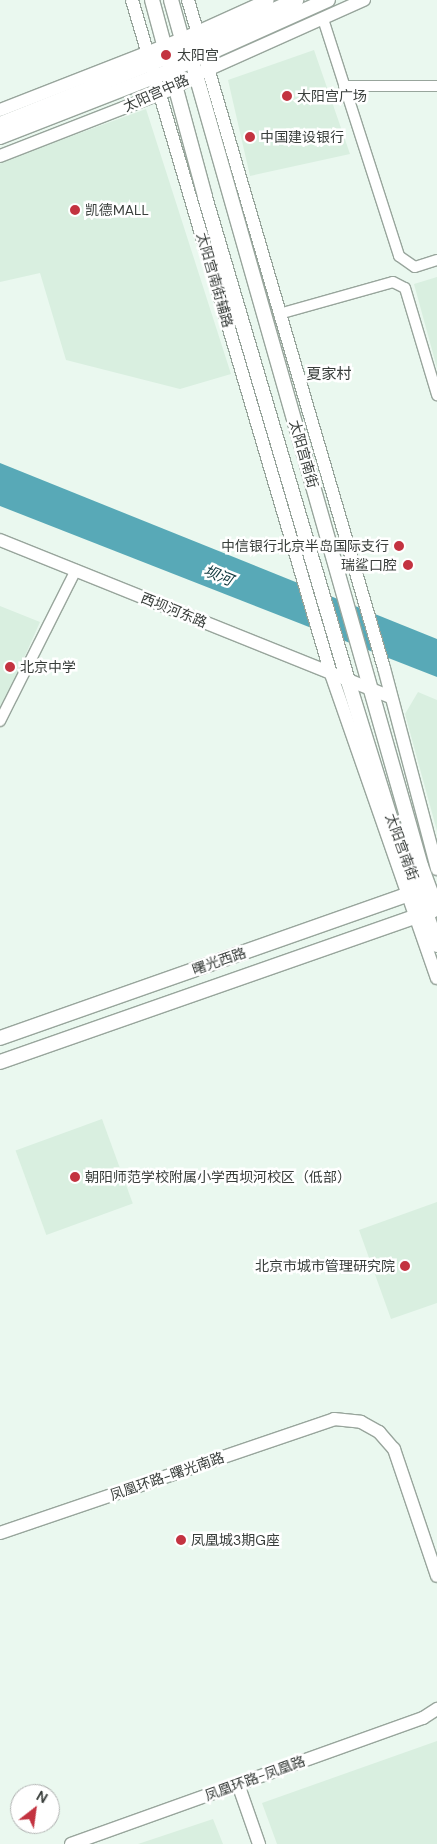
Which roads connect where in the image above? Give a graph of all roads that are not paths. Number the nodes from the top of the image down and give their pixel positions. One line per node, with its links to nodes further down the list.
1 (132, 0): 12 (street, 太阳宫南街辅路)
2 (152, 0): 10 (main road, 太阳宫南街)
3 (171, 0): 11 (main road, 太阳宫南街)
4 (188, 0): 11 (street, 太阳宫南街)
5 (268, 0): 11 (street, 太阳宫中路)
6 (296, 0): 11 (main road, 太阳宫中路)
7 (328, 0): 11 (main road, 太阳宫中路)
8 (364, 0): 9 (street, 太阳宫中路)
9 (323, 19): 11 (street, 太阳宫中路); 14 (street)
10 (167, 50): 11 (main road, 太阳宫中路); 12 (main road, 太阳宫中路); 13 (main road, 太阳宫南街)
11 (196, 53): 13 (main road, 太阳宫中路); 16 (street, 太阳宫中路); 23 (street, 太阳宫南街); 30 (main road, 太阳宫南街)
12 (151, 64): 13 (main road, 太阳宫中路); 17 (street, 太阳宫南街辅路); 18 (street, 太阳宫中路); 19 (main road, 太阳宫中路)
13 (169, 71): 16 (main road, 太阳宫南街)
14 (344, 86): 15 (street); 22 (street)
15 (437, 86)
16 (174, 88): 17 (street, 太阳宫中路); 29 (main road, 太阳宫南街)
17 (160, 94): 20 (street, 太阳宫中路); 27 (street, 太阳宫南街辅路)
18 (0, 110)
19 (3, 132): 20 (street)
20 (16, 149): 21 (street, 太阳宫中路)
21 (0, 156)
22 (437, 260)
23 (279, 314): 24 (street); 31 (street, 太阳宫南街)
24 (437, 395)
25 (0, 540): 26 (street, 西坝河东路)
26 (76, 570): 28 (street, 西坝河东路); 32 (street)
27 (320, 636): 28 (street, 太阳宫南街)
28 (331, 674): 29 (street, 西坝河东路); 34 (street, 太阳宫南街)
29 (348, 681): 30 (street, 西坝河东路); 34 (main road, 太阳宫南街)
30 (372, 691): 31 (street, 西坝河东路); 34 (main road, 太阳宫南街)
31 (390, 697): 33 (street, 太阳宫南街)
32 (0, 721)
33 (437, 869)
34 (423, 890): 35 (main road, 太阳宫南街); 38 (main road, 曙光西路)
35 (429, 912): 36 (main road, 太阳宫南街); 37 (street, 太阳宫南街); 39 (main road, 曙光西路)
36 (437, 945)
37 (437, 978)
38 (0, 1038)
39 (0, 1062)
40 (0, 1533): 41 (street, 凤凰环路-曙光南路)
41 (437, 1576)
42 (437, 1710): 43 (street, 凤凰环路-凤凰路)
43 (234, 1786): 44 (street, 凤凰环路-凤凰路); 45 (street); 46 (street)
44 (71, 1844)
45 (250, 1844)
46 (260, 1844)

